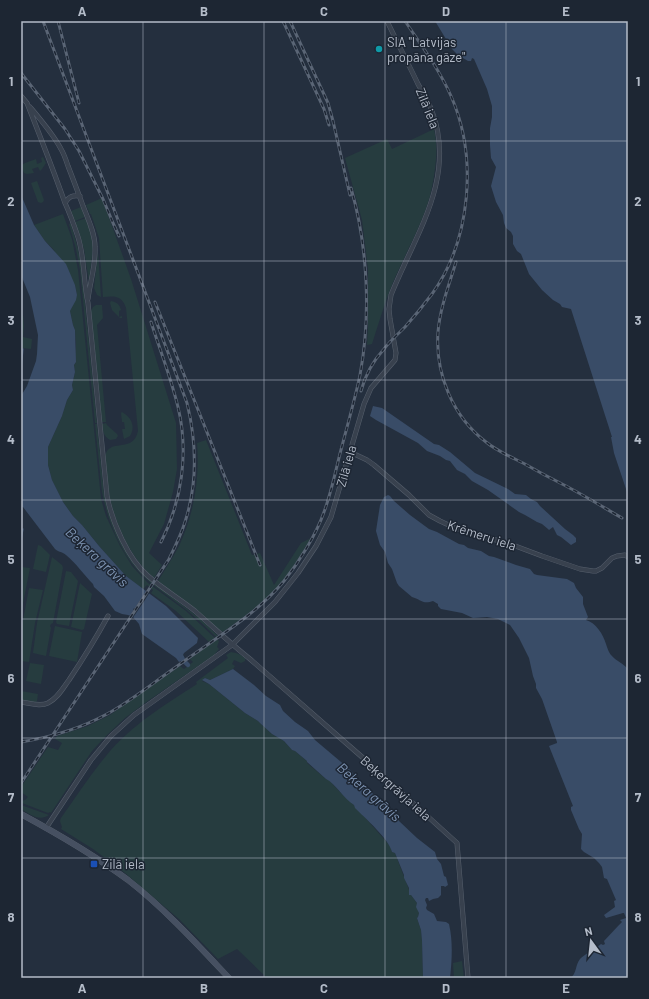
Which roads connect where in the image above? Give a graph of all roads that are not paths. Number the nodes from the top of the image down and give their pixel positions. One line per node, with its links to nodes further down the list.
1 (387, 21): 7 (street, Zilā iela)
2 (21, 96): 3 (street)
3 (27, 103): 4 (street); 5 (street)
4 (80, 196): 5 (street); 6 (street)
5 (65, 203): 6 (street)
6 (88, 303): 10 (street, Beķergrāvja iela)
7 (350, 452): 8 (street, Krēmeru iela); 10 (street, Zilā iela)
8 (628, 557)
9 (108, 616): 11 (street)
10 (232, 646): 13 (street, Zilā iela); 15 (street, Beķergrāvja iela)
11 (21, 702)
12 (21, 814): 13 (main road)
13 (46, 828): 14 (main road)
14 (229, 978)
15 (468, 978)

